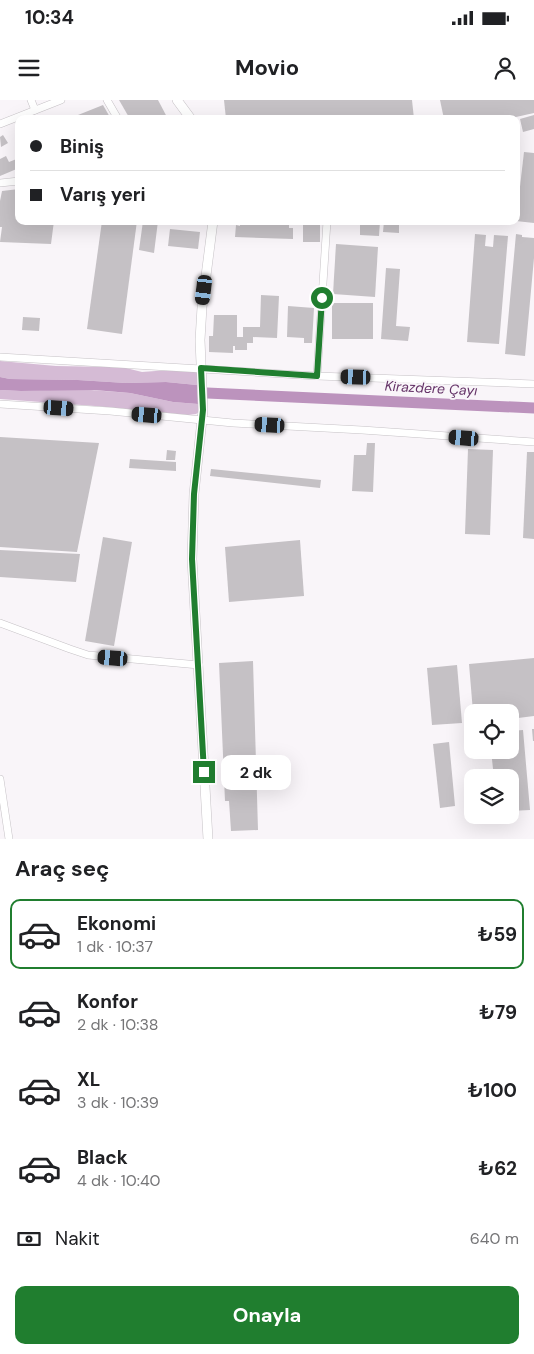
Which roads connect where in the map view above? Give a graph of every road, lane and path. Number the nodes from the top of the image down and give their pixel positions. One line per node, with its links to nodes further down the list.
1 (30, 100): 5 (street)
2 (61, 100): 5 (street)
3 (106, 100): 7 (street)
4 (177, 100): 8 (street)
5 (35, 110): 6 (street)
6 (22, 115)
7 (115, 115)
8 (188, 115)
9 (15, 118): 10 (street)
10 (0, 124)
11 (15, 181): 12 (street)
12 (0, 183)
13 (213, 225): 16 (street)
14 (326, 225): 17 (street)
15 (0, 357): 16 (street)
16 (201, 368): 17 (street); 20 (street)
17 (317, 376): 18 (street)
18 (534, 384)
19 (0, 404): 20 (street)
20 (202, 420): 21 (street); 23 (street)
21 (534, 442)
22 (0, 623): 23 (street)
23 (198, 665): 26 (street)
24 (0, 779): 25 (street)
25 (9, 839)
26 (208, 839)

